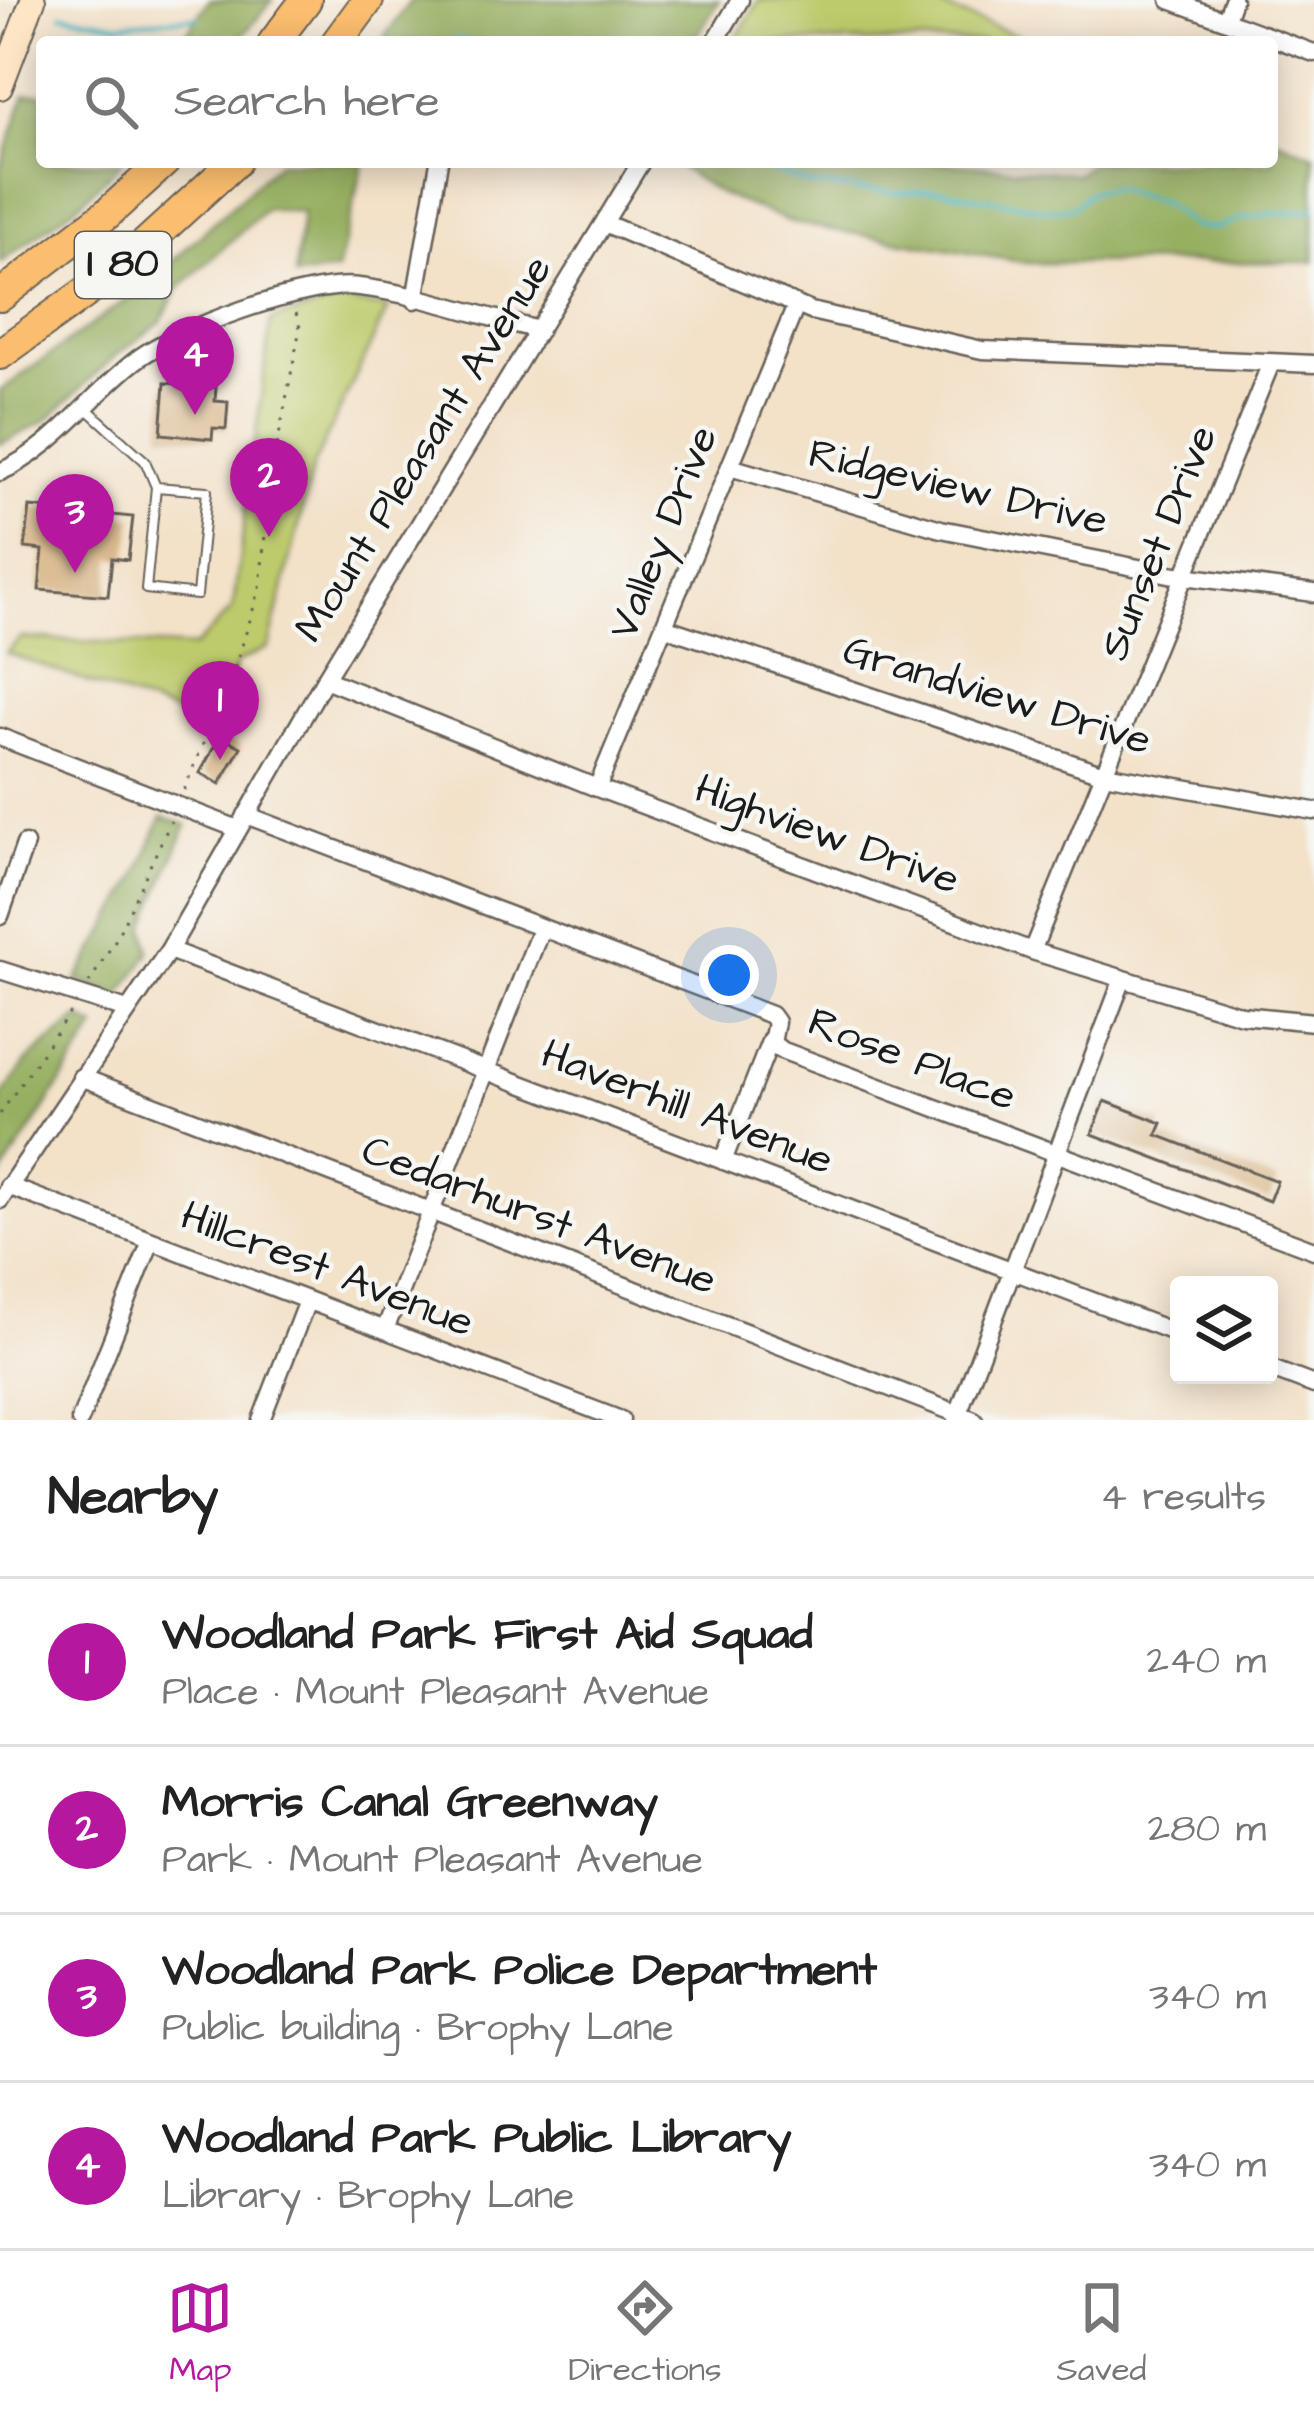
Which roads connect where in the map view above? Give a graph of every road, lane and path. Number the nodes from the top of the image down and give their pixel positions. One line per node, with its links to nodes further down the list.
1 (33, 0): 14 (main road)
2 (306, 0): 8 (highway)
3 (368, 0): 9 (highway)
4 (740, 0): 10 (street)
5 (1170, 0): 7 (street)
6 (1233, 0): 7 (street)
7 (1226, 20): 11 (street)
8 (279, 36)
9 (341, 36)
10 (719, 36)
11 (1270, 36)
12 (1278, 39): 13 (street)
13 (1314, 52)
14 (0, 87)
15 (157, 168): 20 (highway, I 80)
16 (228, 168): 25 (highway, I 80)
17 (438, 168): 22 (street)
18 (637, 168): 19 (street, Mount Pleasant Avenue)
19 (604, 224): 23 (street); 24 (street, Mount Pleasant Avenue)
20 (0, 296)
21 (292, 297): 22 (street); 28 (street); 39 (path)
22 (416, 300): 24 (street)
23 (796, 306): 26 (street); 29 (street, Valley Drive)
24 (538, 330): 35 (street, Mount Pleasant Avenue)
25 (0, 354)
26 (1271, 363): 27 (street); 32 (street, Sunset Drive)
27 (1314, 364)
28 (84, 406): 30 (street); 31 (lane)
29 (730, 467): 32 (street, Ridgeview Drive); 34 (street, Valley Drive)
30 (0, 472)
31 (156, 487): 31 (lane)
32 (1184, 576): 33 (street, Ridgeview Drive); 37 (street, Sunset Drive)
33 (1314, 593)
34 (664, 627): 37 (street, Grandview Drive); 38 (street, Valley Drive)
35 (325, 679): 38 (street, Highview Drive); 41 (street, Mount Pleasant Avenue)
36 (0, 737): 39 (street, Rose Place)
37 (1104, 774): 40 (street, Grandview Drive); 46 (street, Sunset Drive)
38 (597, 788): 46 (street, Highview Drive)
39 (177, 805): 41 (street, Rose Place); 49 (path)
40 (1314, 811)
41 (242, 822): 44 (street, Rose Place); 45 (street, Mount Pleasant Avenue)
42 (25, 844): 43 (street)
43 (0, 916)
44 (542, 929): 52 (street, Rose Place); 53 (street)
45 (169, 950): 50 (street, Mount Pleasant Avenue); 53 (street, Haverhill Avenue)
46 (1032, 951): 48 (street, Highview Drive)
47 (0, 970): 49 (street)
48 (1122, 981): 51 (street, Highview Drive); 56 (street)
49 (81, 995): 50 (street); 55 (path)
50 (127, 1010): 54 (street, Mount Pleasant Avenue)
51 (1314, 1022)
52 (771, 1039): 56 (street, Rose Place); 57 (street)
53 (486, 1071): 57 (street, Haverhill Avenue); 59 (street)
54 (81, 1077): 58 (street, Mount Pleasant Avenue); 59 (street, Cedarhurst Avenue)
55 (0, 1114)
56 (1057, 1153): 61 (street, Rose Place); 62 (street)
57 (723, 1161): 62 (street, Haverhill Avenue)
58 (4, 1193): 60 (street, Hillcrest Avenue)
59 (430, 1214): 64 (street); 68 (street, Cedarhurst Avenue)
60 (152, 1241): 63 (street, Hillcrest Avenue); 69 (street)
61 (1314, 1250)
62 (1012, 1271): 65 (street, Haverhill Avenue); 68 (street)
63 (307, 1301): 64 (street, Hillcrest Avenue); 70 (street)
64 (385, 1330): 71 (street, Hillcrest Avenue)
65 (1170, 1331)
66 (1278, 1371): 67 (street)
67 (1314, 1385)
68 (962, 1418)
69 (80, 1420)
70 (261, 1420)
71 (621, 1420)

